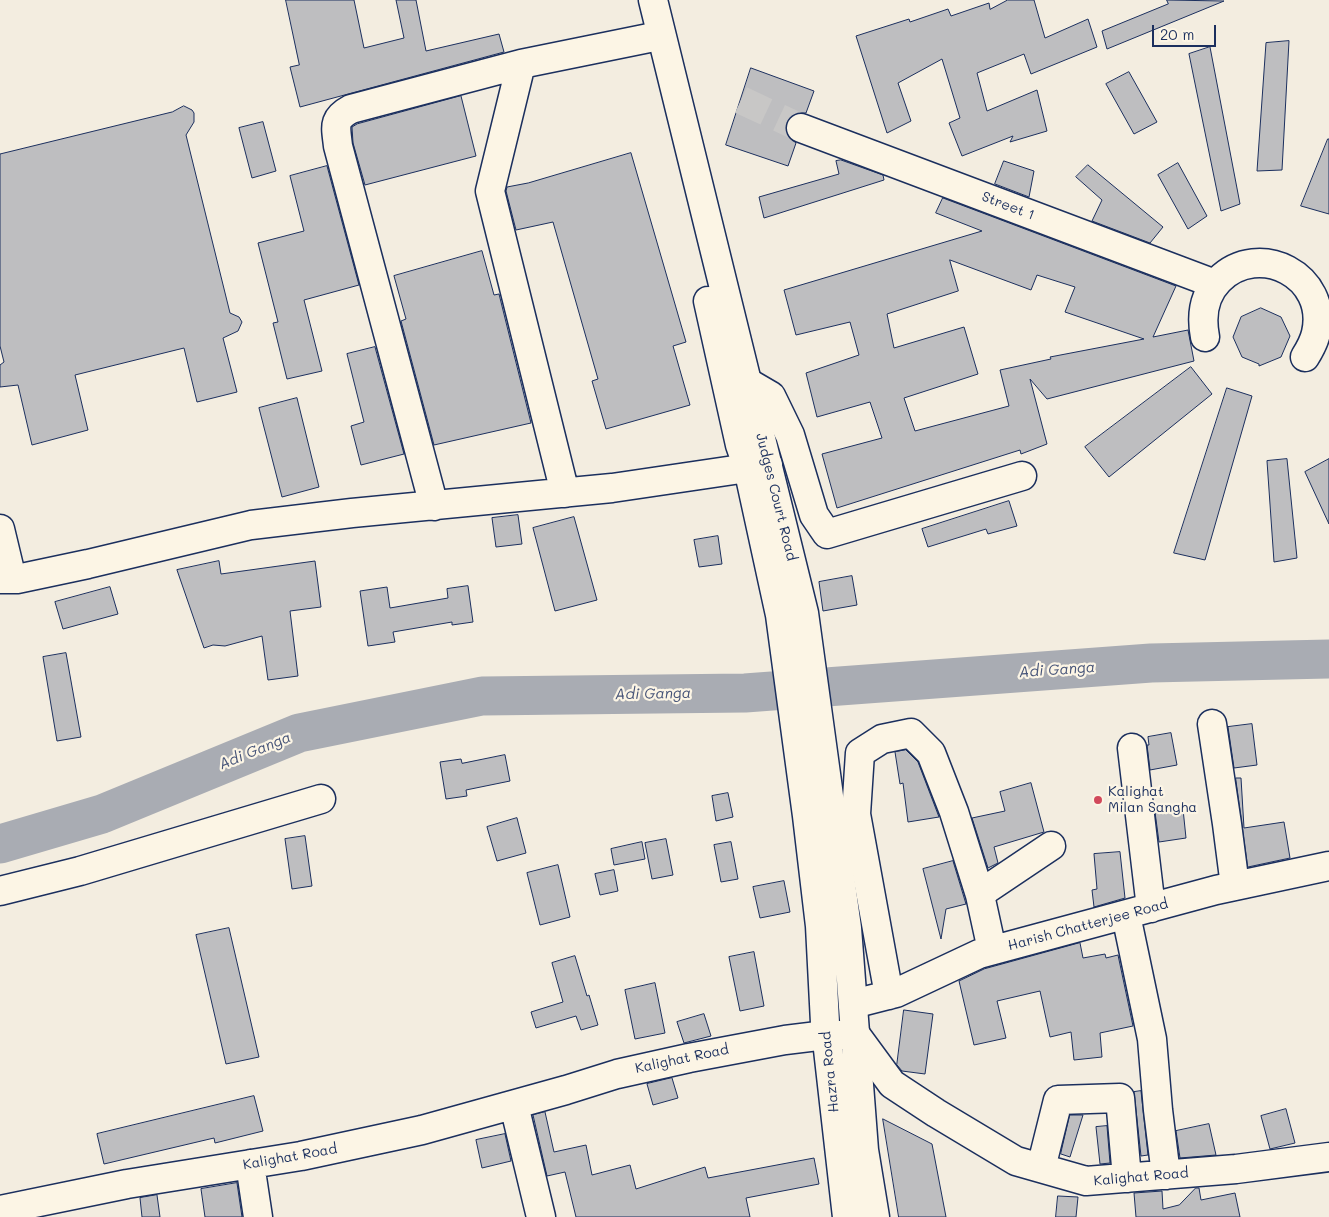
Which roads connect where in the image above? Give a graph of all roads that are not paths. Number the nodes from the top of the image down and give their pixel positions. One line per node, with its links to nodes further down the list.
1 (640, 0): 3 (street)
2 (653, 0): 10 (street, Judges Court Road)
3 (649, 38): 4 (street); 11 (street)
4 (521, 64): 13 (street); 14 (street)
5 (801, 128): 6 (street, Street 1)
6 (1215, 284): 7 (street); 8 (street)
7 (1323, 317): 9 (street)
8 (1205, 337)
9 (1305, 357)
10 (747, 382): 11 (street, Judges Court Road); 12 (street)
11 (752, 459): 13 (street); 17 (street, Judges Court Road)
12 (1022, 476)
13 (565, 493): 14 (street)
14 (434, 506): 16 (street)
15 (0, 529): 16 (street)
16 (6, 579)
17 (792, 614): 27 (street, Judges Court Road); 28 (street, Judges Court Road)
18 (1212, 724): 23 (street)
19 (1132, 748): 26 (street)
20 (321, 799): 24 (street)
21 (1051, 846): 25 (street)
22 (1329, 866): 23 (street, Harish Chatterjee Road)
23 (1235, 886): 26 (street, Harish Chatterjee Road)
24 (0, 891)
25 (980, 896): 29 (street); 30 (street)
26 (1138, 911): 29 (street, Harish Chatterjee Road); 38 (street)
27 (820, 926): 32 (street, Hazra Road)
28 (847, 928): 31 (street, Hazra Road)
29 (992, 950): 30 (street, Harish Chatterjee Road)
30 (889, 995): 31 (street, Harish Chatterjee Road)
31 (853, 1004): 33 (street, Hazra Road)
32 (826, 1035): 33 (street, Kalighat Road); 34 (street, Kalighat Road); 43 (street, Hazra Road)
33 (856, 1035): 37 (street, Kalighat Road); 44 (street, Hazra Road)
34 (514, 1105): 36 (street, Kalighat Road); 42 (street)
35 (1329, 1157): 38 (street, Kalighat Road)
36 (250, 1164): 40 (street, Kalighat Road); 41 (street)
37 (1041, 1168): 39 (street, Kalighat Road); 39 (street)
38 (1166, 1174): 39 (street, Kalighat Road)
39 (1127, 1178)
40 (0, 1210)
41 (258, 1217)
42 (541, 1217)
43 (847, 1217)
44 (875, 1217)

